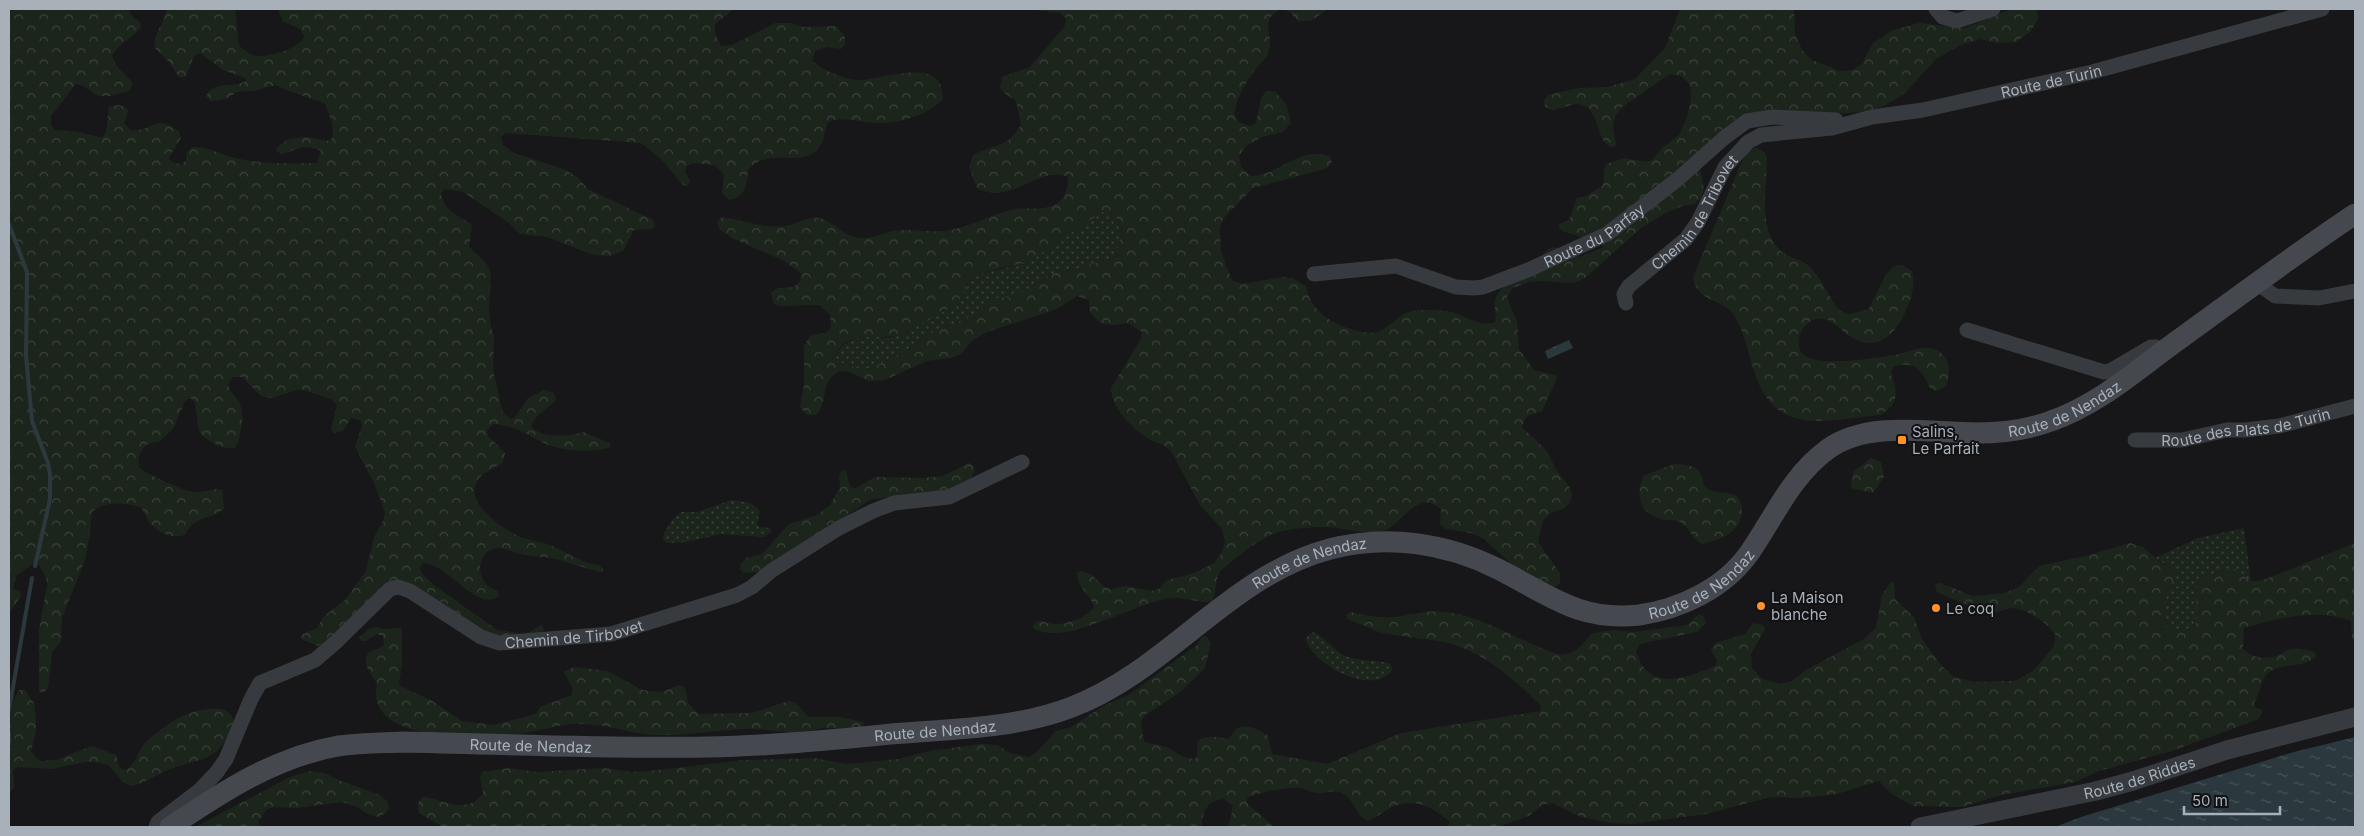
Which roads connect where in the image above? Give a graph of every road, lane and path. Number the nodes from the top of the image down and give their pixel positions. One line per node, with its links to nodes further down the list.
1 (1936, 9): 2 (street)
2 (1993, 9)
3 (2322, 9): 4 (street, Route de Turin)
4 (1850, 123): 5 (street, Route de Turin); 7 (street, Route du Parfay)
5 (1775, 133): 10 (street, Chemin de Tribovet)
6 (2355, 214): 8 (main road, Route de Nendaz)
7 (1314, 274)
8 (2257, 283): 9 (street); 12 (main road, Route de Nendaz)
9 (2355, 291)
10 (1626, 303)
11 (1967, 330): 12 (street)
12 (2161, 353): 18 (main road, Route de Nendaz)
13 (2355, 406): 14 (street, Route des Plats de Turin)
14 (2135, 440)
15 (1022, 462): 17 (street, Chemin de Tirbovet)
16 (2355, 717): 19 (street, Route de Riddes)
17 (156, 827)
18 (170, 827)
19 (1920, 827)

